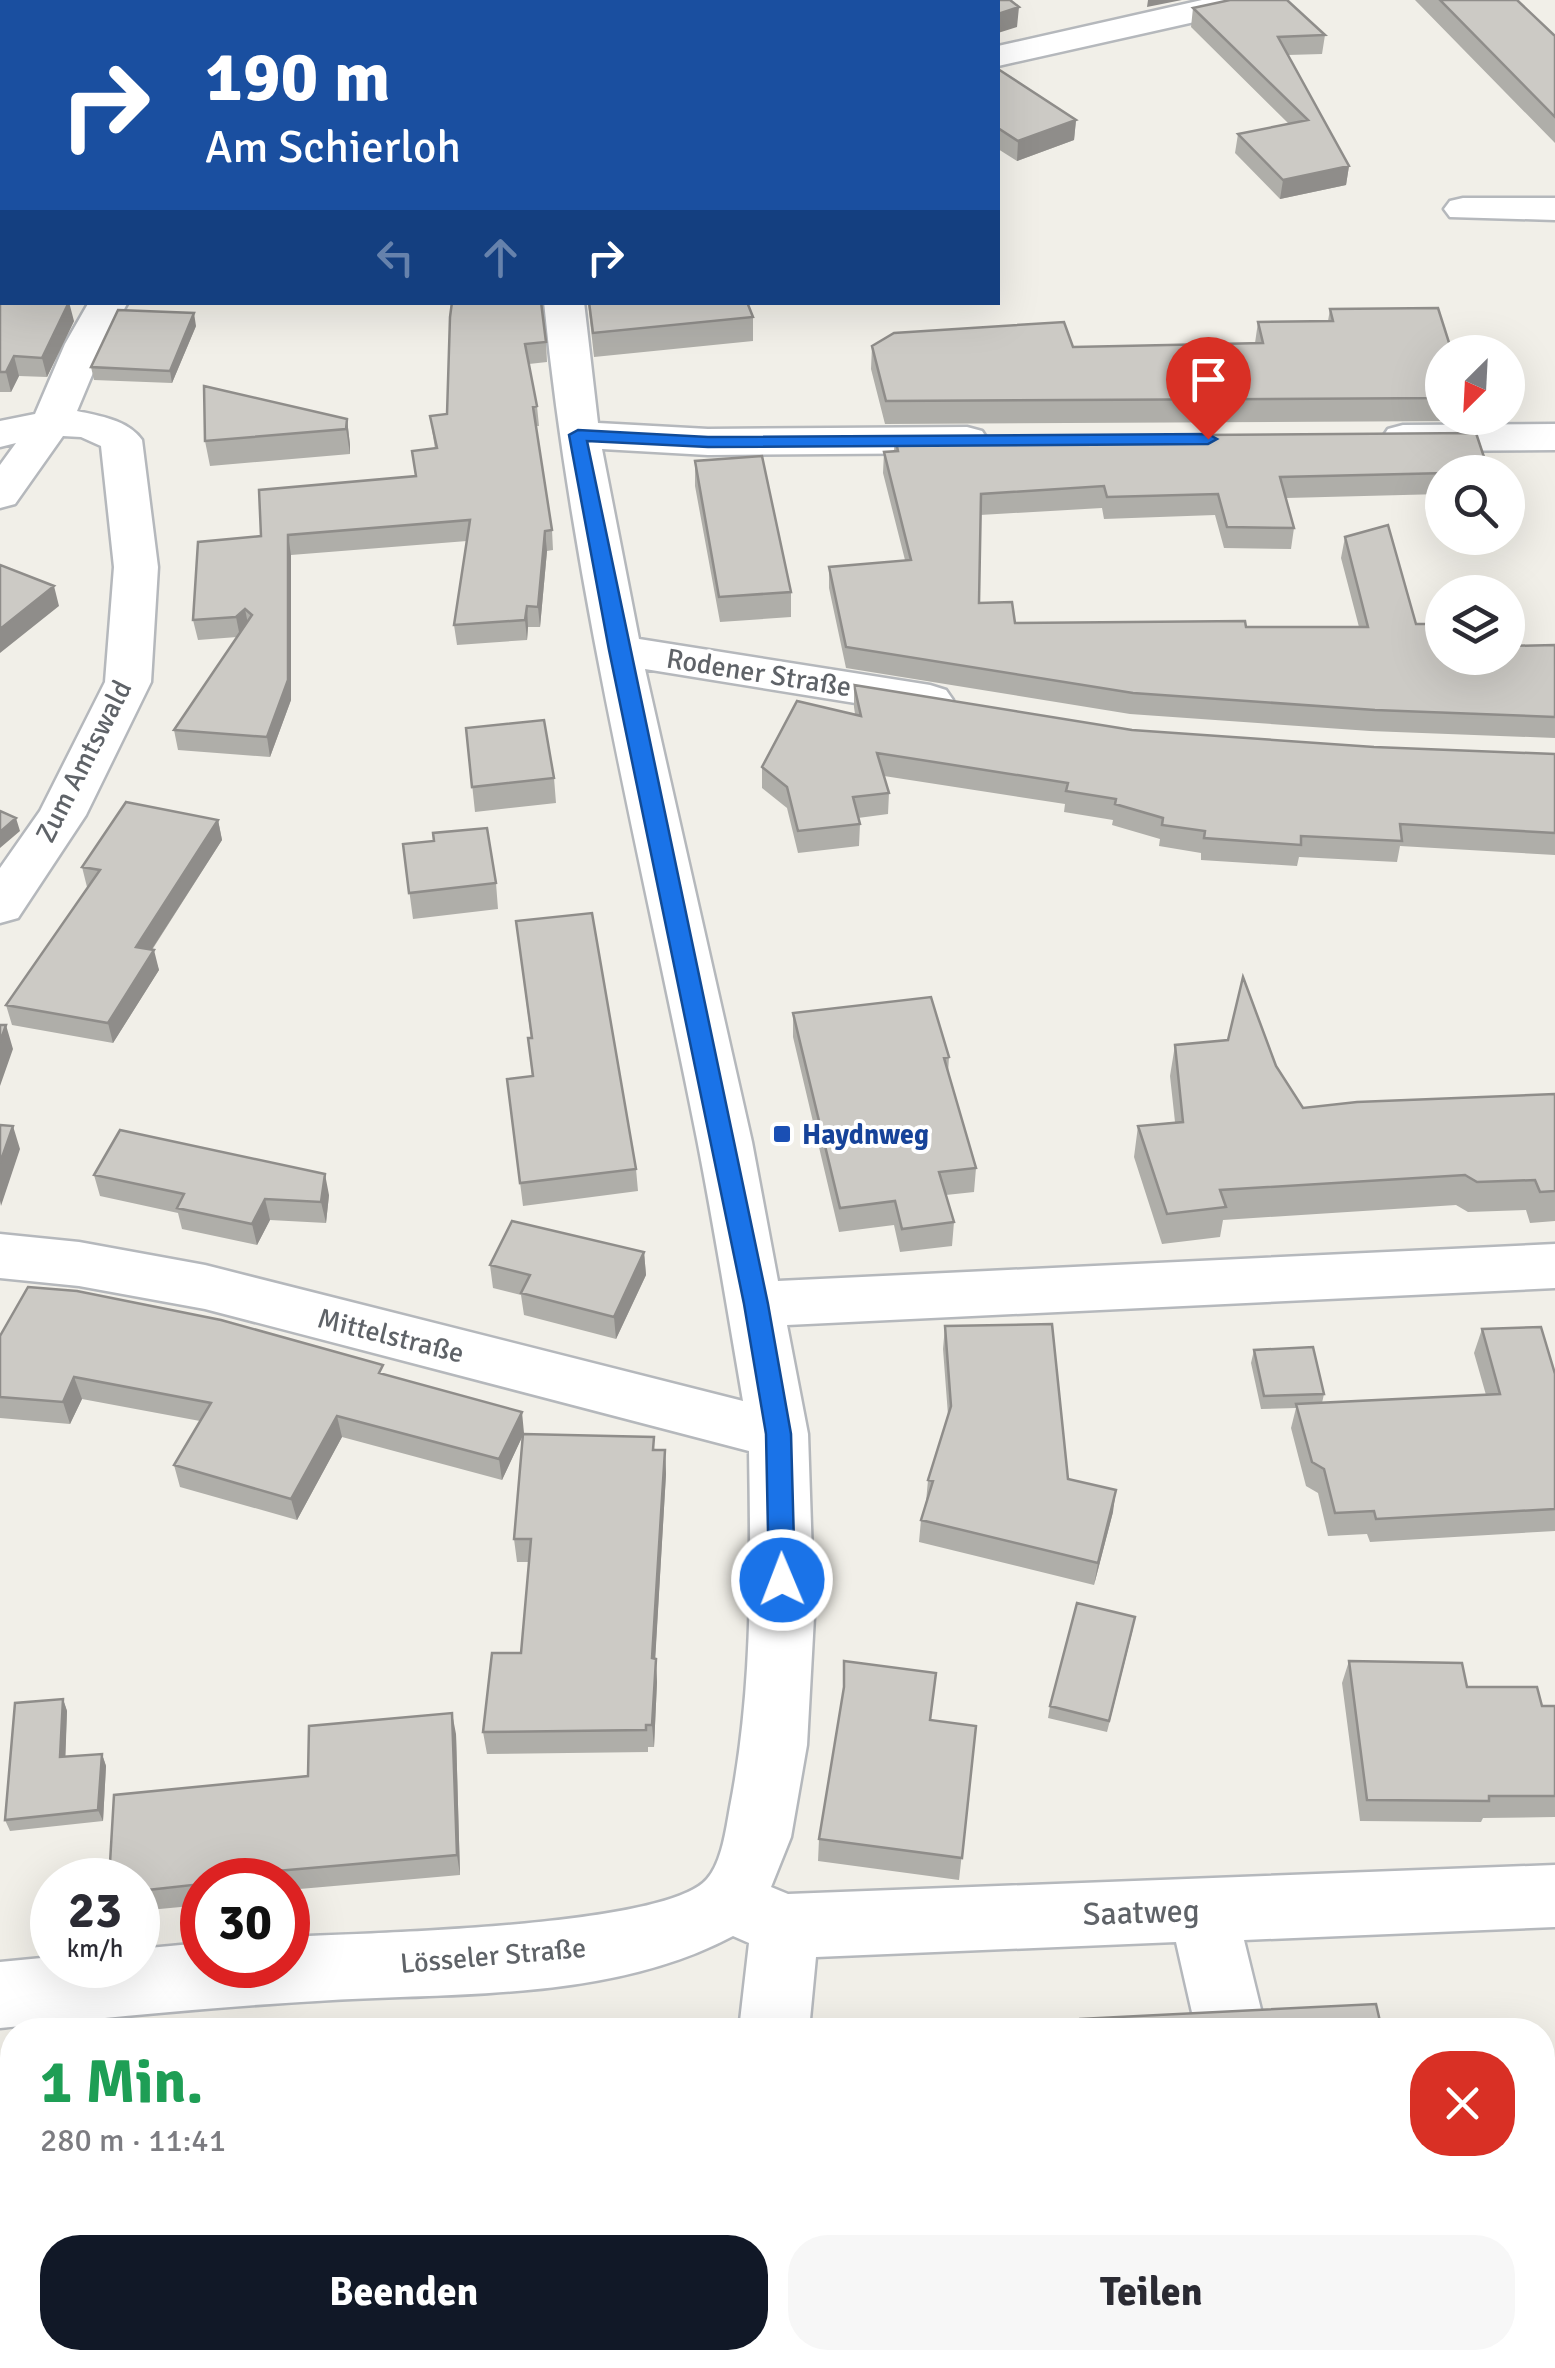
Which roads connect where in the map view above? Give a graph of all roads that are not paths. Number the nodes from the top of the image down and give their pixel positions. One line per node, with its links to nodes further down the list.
1 (1248, 0): 2 (street)
2 (1000, 56)
3 (1464, 209): 4 (street)
4 (1555, 209)
5 (107, 305): 7 (street)
6 (564, 305): 9 (street)
7 (52, 422): 8 (street); 13 (street); 16 (street, Zum Amtswald)
8 (0, 434)
9 (578, 435): 12 (street); 14 (street)
10 (1555, 437): 11 (street)
11 (1358, 438)
12 (1004, 440)
13 (0, 495)
14 (618, 650): 15 (street, Rodener Straße); 19 (street)
15 (974, 708)
16 (0, 906)
17 (0, 1256): 20 (street, Mittelstraße)
18 (1555, 1266): 19 (street)
19 (756, 1304): 20 (street)
20 (778, 1434): 23 (street)
21 (1555, 1896): 22 (street, Saatweg)
22 (1203, 1910): 23 (street, Saatweg); 26 (street)
23 (758, 1914): 24 (street, Lösseler Straße); 25 (street)
24 (0, 1996)
25 (772, 2018)
26 (1228, 2018)

